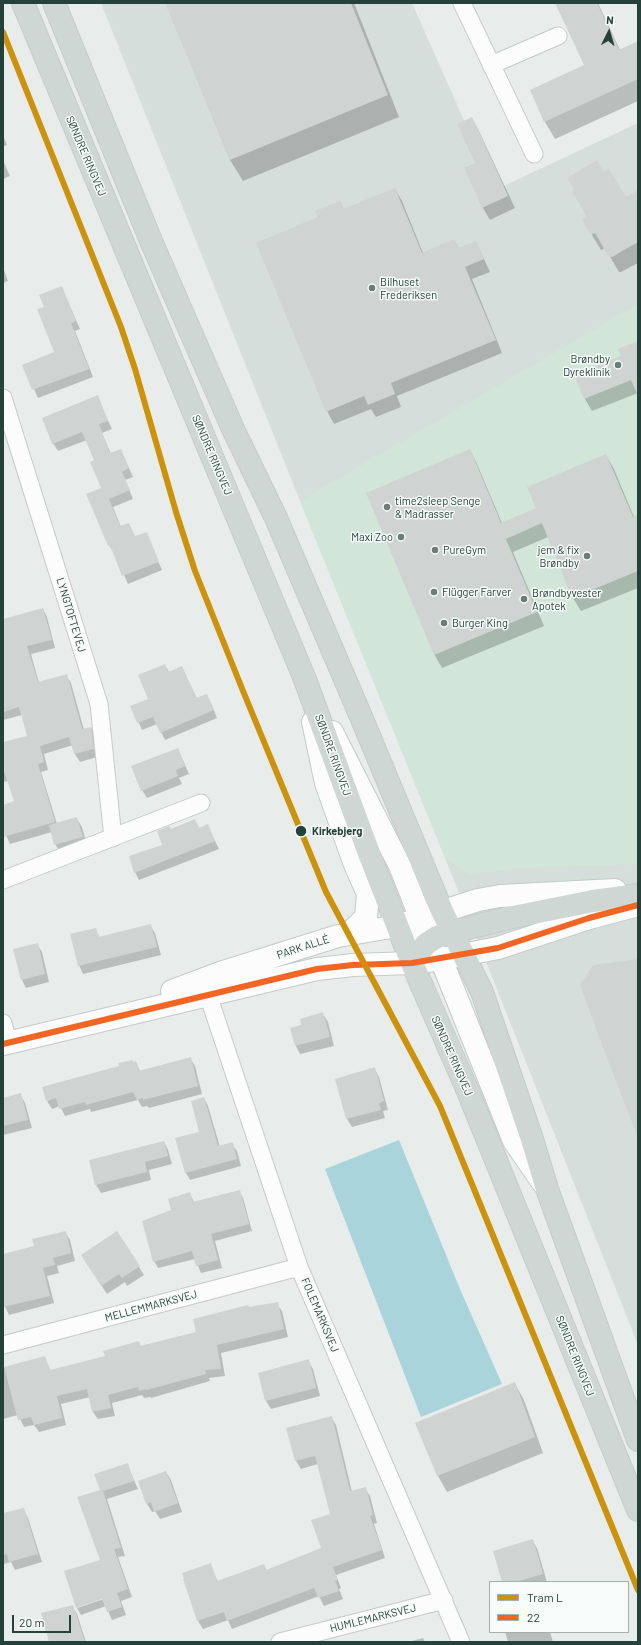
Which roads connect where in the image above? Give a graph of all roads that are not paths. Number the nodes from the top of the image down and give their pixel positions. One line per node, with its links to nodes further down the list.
1 (23, 3): 8 (main road, SØNDRE RINGVEJ)
2 (54, 3): 15 (main road)
3 (462, 3): 5 (street)
4 (558, 36): 5 (street)
5 (491, 65): 6 (street)
6 (534, 154)
7 (3, 398): 10 (street, LYNGTOFTEVEJ)
8 (304, 677): 16 (street); 17 (main road, SØNDRE RINGVEJ); 18 (street)
9 (201, 803): 10 (street)
10 (113, 838): 11 (street)
11 (3, 880)
12 (638, 888): 15 (street, PARK ALLÉ)
13 (638, 895): 19 (main road)
14 (638, 905): 20 (street, PARK ALLÉ)
15 (442, 911): 16 (street, PARK ALLÉ); 19 (main road)
16 (421, 919): 17 (street, PARK ALLÉ); 19 (street)
17 (397, 926): 18 (street, PARK ALLÉ); 19 (street); 22 (main road, SØNDRE RINGVEJ)
18 (350, 933): 23 (street, PARK ALLÉ)
19 (438, 938): 20 (main road); 21 (street); 22 (main road)
20 (463, 955): 21 (street, PARK ALLÉ); 25 (main road)
21 (441, 959): 22 (street, PARK ALLÉ); 25 (street)
22 (412, 963): 23 (street, PARK ALLÉ); 29 (main road, SØNDRE RINGVEJ)
23 (206, 987): 24 (street, PARK ALLÉ); 26 (street, FOLEMARKSVEJ)
24 (5, 1036)
25 (547, 1189): 28 (main road)
26 (299, 1267): 27 (street, MELLEMMARKSVEJ); 30 (street, FOLEMARKSVEJ)
27 (3, 1345)
28 (638, 1440)
29 (638, 1510)
30 (444, 1600): 31 (street, HUMLEMARKSVEJ); 32 (street, FOLEMARKSVEJ)
31 (280, 1642)
32 (461, 1642)

